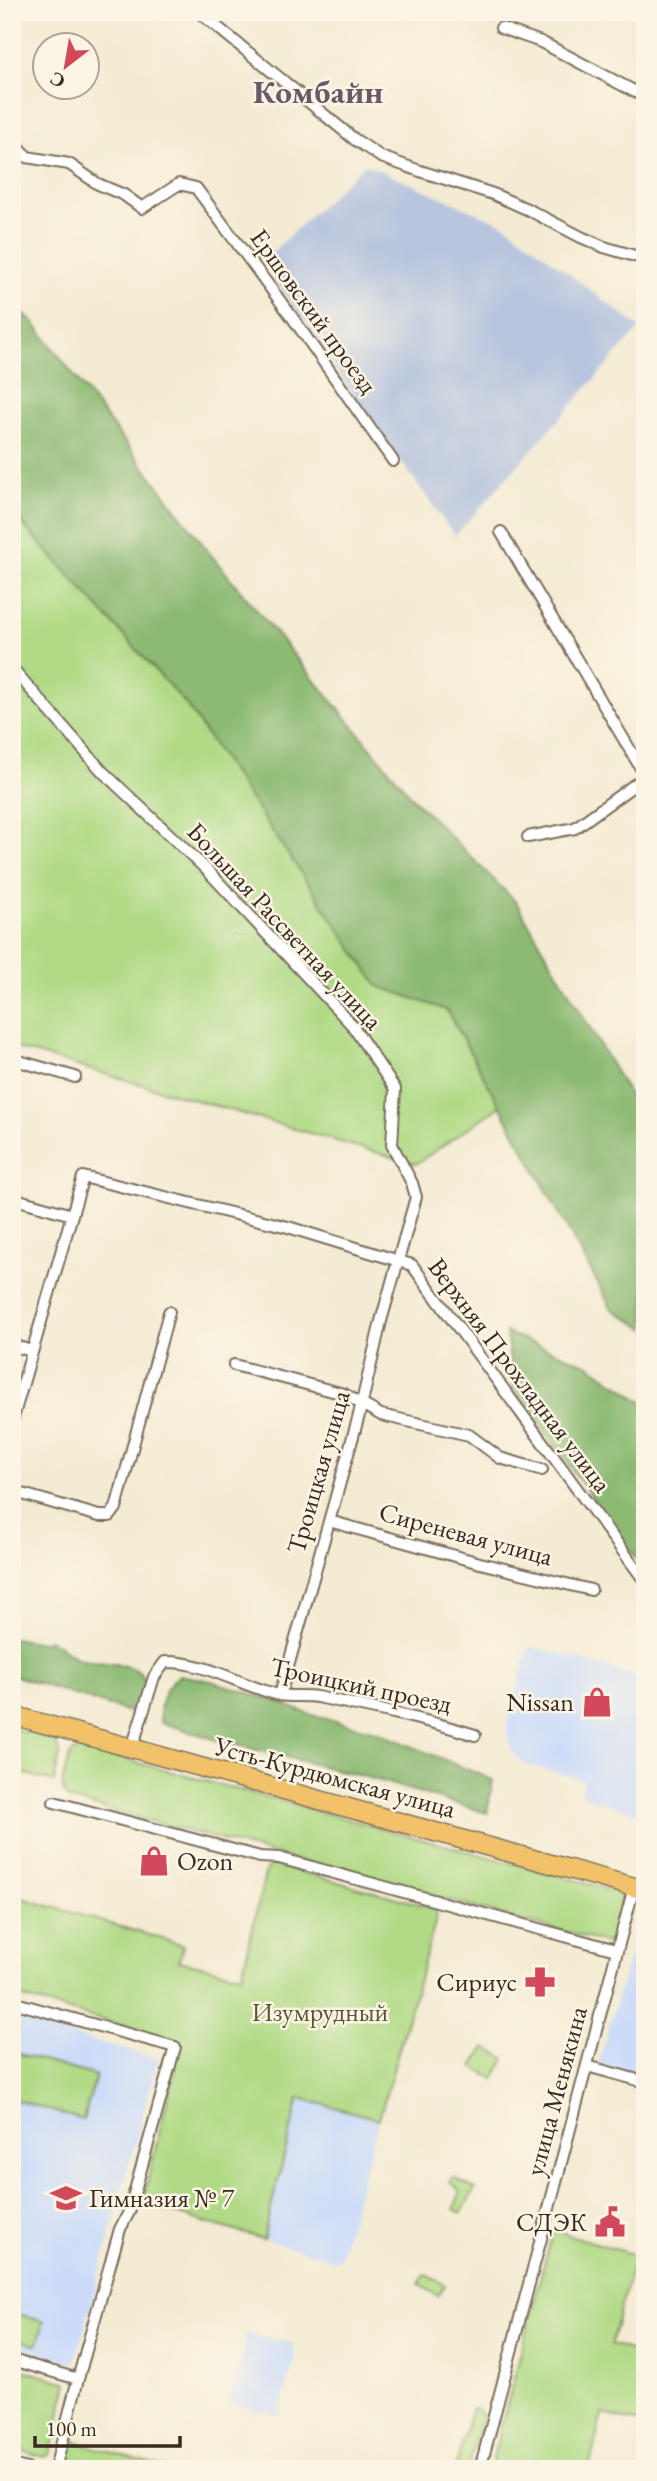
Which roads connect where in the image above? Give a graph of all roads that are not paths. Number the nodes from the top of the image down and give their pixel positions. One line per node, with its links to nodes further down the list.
1 (199, 12): 5 (street)
2 (501, 28): 3 (street)
3 (645, 97)
4 (12, 138): 6 (street, Ершовский проезд)
5 (645, 259)
6 (393, 461)
7 (501, 532): 9 (street)
8 (12, 668): 15 (street, Большая Рассветная улица)
9 (645, 776): 10 (street)
10 (528, 837)
11 (12, 1059): 12 (street)
12 (75, 1077)
13 (12, 1198): 14 (street)
14 (72, 1215): 15 (street, Верхняя Прохладная улица); 18 (street)
15 (398, 1260): 20 (street, Троицкая улица); 25 (street, Верхняя Прохладная улица)
16 (169, 1312): 23 (street)
17 (12, 1345): 18 (street)
18 (31, 1351): 21 (street)
19 (234, 1365): 20 (street)
20 (362, 1404): 22 (street); 24 (street, Троицкая улица)
21 (12, 1421)
22 (542, 1470)
23 (12, 1491)
24 (329, 1521): 26 (street, Сиреневая улица); 27 (street, Троицкая улица)
25 (645, 1581)
26 (591, 1590)
27 (280, 1695): 29 (street, Троицкий проезд); 30 (street, Троицкий проезд)
28 (12, 1715): 30 (main road, Усть-Курдюмская улица)
29 (475, 1735)
30 (132, 1748): 32 (main road, Усть-Курдюмская улица)
31 (54, 1802): 33 (street)
32 (639, 1888): 33 (street, улица Менякина)
33 (616, 1950): 35 (street, улица Менякина)
34 (12, 2002): 38 (street)
35 (587, 2066): 36 (street); 42 (street, улица Менякина)
36 (645, 2082)
37 (12, 2360): 38 (street)
38 (78, 2379): 41 (street)
39 (12, 2465): 40 (street)
40 (27, 2469)
41 (55, 2469)
42 (480, 2469)

